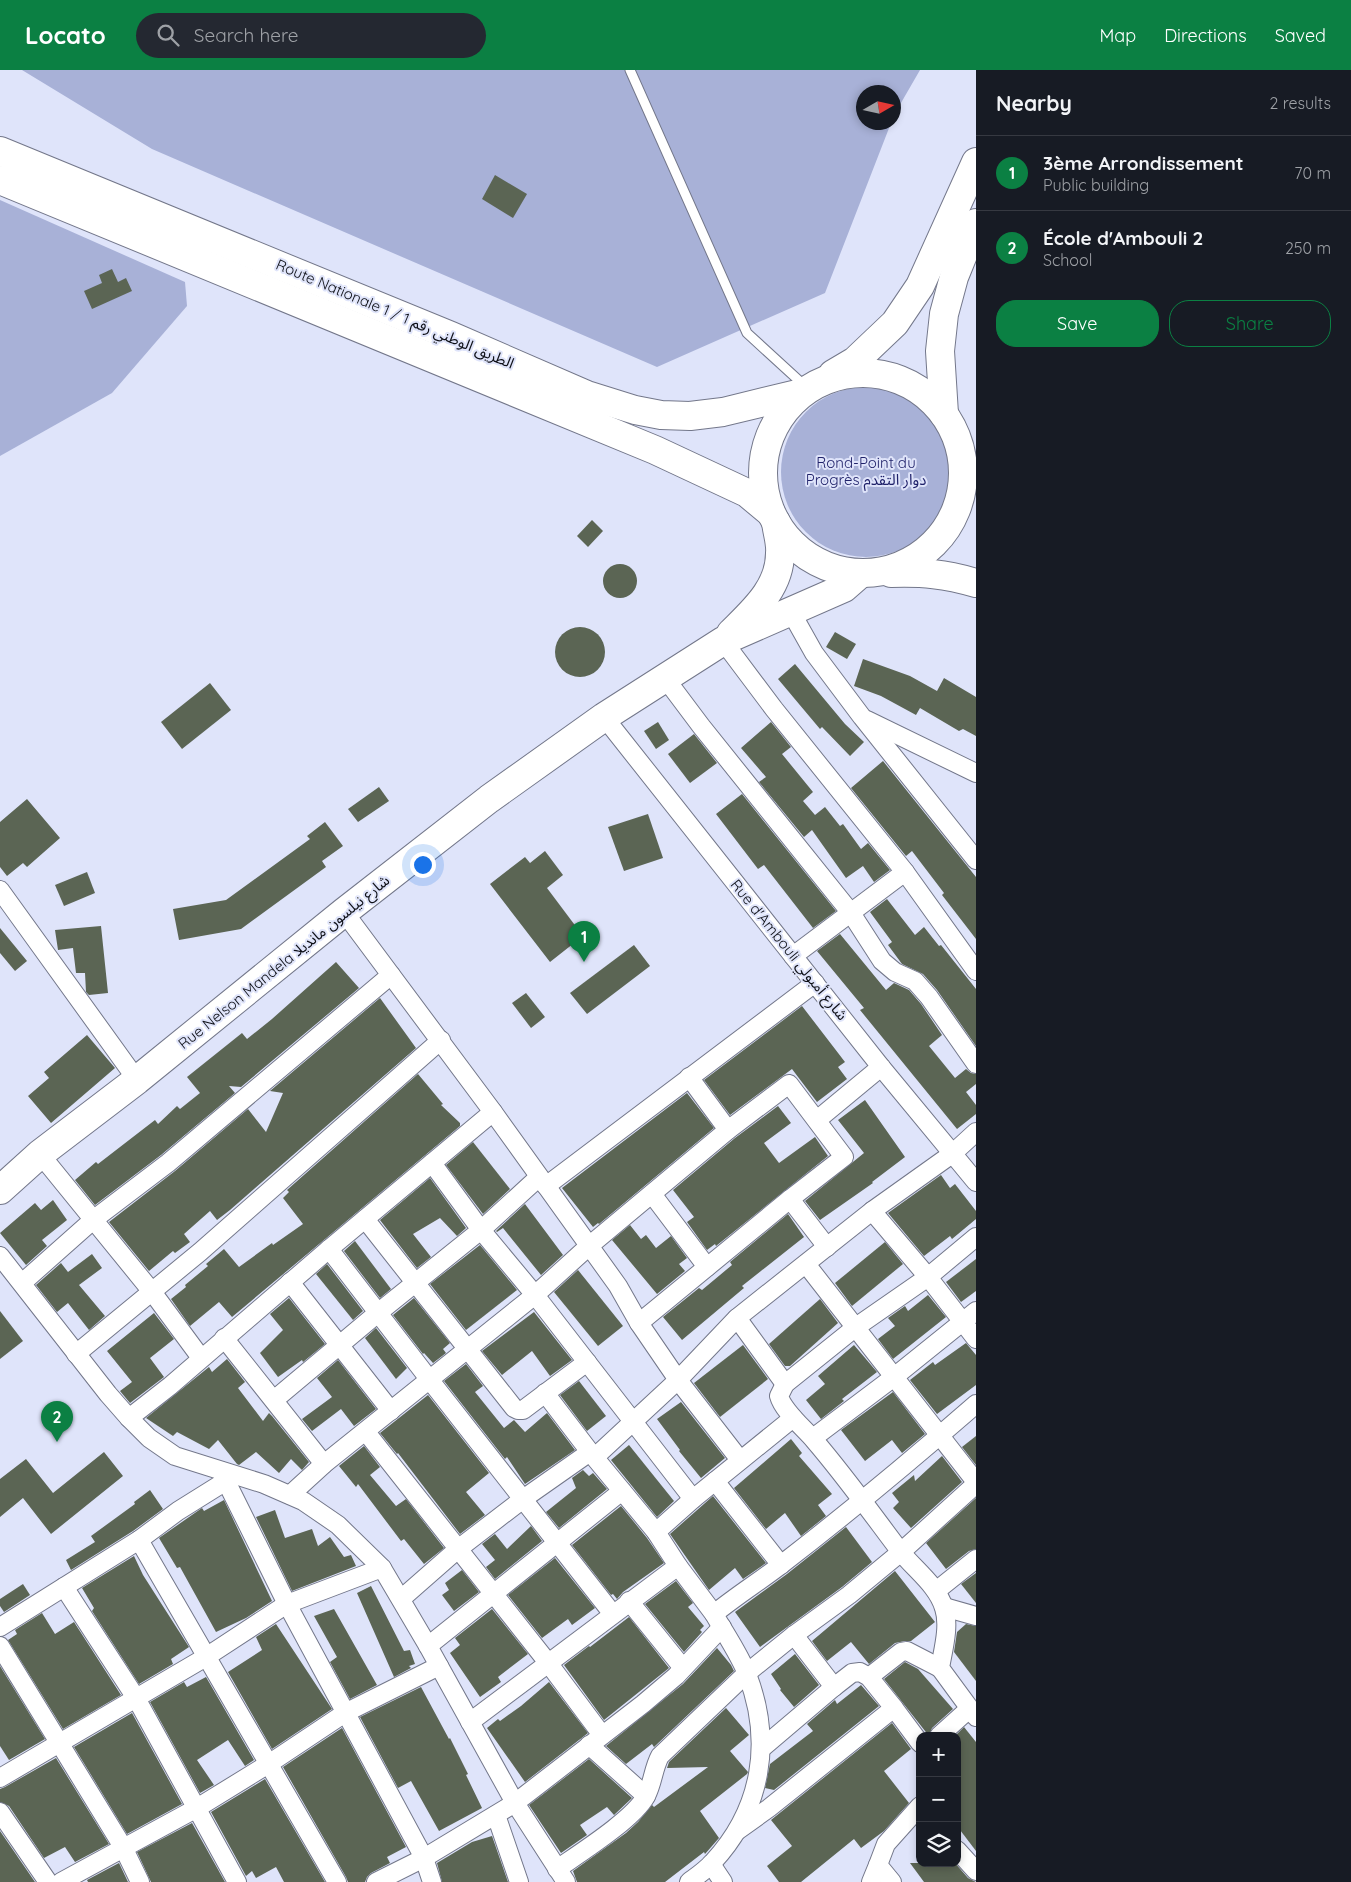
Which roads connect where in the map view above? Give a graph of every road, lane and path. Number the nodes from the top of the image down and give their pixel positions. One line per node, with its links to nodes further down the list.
1 (630, 70): 6 (lane)
2 (0, 151): 6 (main road, Route Nationale 1 / الطريق الوطني رقم 1)
3 (976, 162): 6 (main road)
4 (0, 180): 10 (main road, Route Nationale 1 / الطريق الوطني رقم 1)
5 (976, 222): 7 (main road)
6 (808, 389): 7 (main road); 10 (main road)
7 (944, 414): 8 (main road)
8 (959, 443): 9 (main road); 11 (main road)
9 (976, 472)
10 (774, 518): 11 (main road); 14 (main road, Rue Nelson Mandela شارع نيلسون مانديلا)
11 (867, 574): 12 (main road); 13 (main road, Rue Nelson Mandela شارع نيلسون مانديلا)
12 (976, 583)
13 (790, 612): 14 (main road, Rue Nelson Mandela شارع نيلسون مانديلا); 17 (street)
14 (723, 641): 15 (main road, Rue Nelson Mandela شارع نيلسون مانديلا); 22 (street)
15 (666, 678): 16 (main road, Rue Nelson Mandela شارع نيلسون مانديلا); 25 (street)
16 (604, 717): 24 (main road, Rue Nelson Mandela شارع نيلسون مانديلا); 26 (street, Rue d'Ambouli شارع أمبولي)
17 (862, 717): 18 (street); 19 (street)
18 (976, 773)
19 (953, 831): 20 (street); 21 (street)
20 (976, 842)
21 (976, 860)
22 (906, 872): 25 (street); 27 (street)
23 (0, 890): 34 (street)
24 (344, 912): 28 (street); 34 (main road, Rue Nelson Mandela شارع نيلسون مانديلا)
25 (851, 913): 26 (street); 31 (street)
26 (793, 956): 29 (street, Rue d'Ambouli شارع أمبولي)
27 (976, 971)
28 (391, 975): 30 (street); 49 (street)
29 (815, 982): 32 (street, Rue d'Ambouli شارع أمبولي); 33 (street)
30 (441, 1040): 35 (street); 62 (street)
31 (976, 1064)
32 (881, 1067): 36 (street); 40 (street, Rue d'Ambouli شارع أمبولي)
33 (689, 1077): 37 (street); 42 (street)
34 (137, 1080): 39 (main road, Rue Nelson Mandela شارع نيلسون مانديلا)
35 (493, 1112): 41 (street); 42 (street)
36 (817, 1120): 37 (street); 46 (street)
37 (728, 1130): 45 (street)
38 (976, 1132): 40 (street)
39 (40, 1154): 44 (main road, Rue Nelson Mandela شارع نيلسون مانديلا); 49 (street)
40 (952, 1154): 43 (street, Rue d'Ambouli شارع أمبولي); 47 (street)
41 (432, 1163): 48 (street); 50 (street)
42 (542, 1182): 50 (street); 52 (street)
43 (976, 1182)
44 (0, 1190)
45 (652, 1194): 52 (street); 57 (street)
46 (790, 1199): 53 (street); 57 (street)
47 (872, 1211): 53 (street); 58 (street)
48 (365, 1219): 54 (street); 60 (street)
49 (93, 1220): 61 (street); 62 (street)
50 (481, 1230): 60 (street); 63 (street)
51 (976, 1237): 58 (street)
52 (589, 1246): 63 (street); 67 (street)
53 (827, 1247): 56 (street)
54 (329, 1249): 59 (street); 64 (street)
55 (0, 1256): 61 (street)
56 (806, 1264): 66 (street); 68 (street)
57 (707, 1267): 67 (street)
58 (928, 1276): 65 (street); 68 (street)
59 (290, 1282): 69 (street); 71 (street)
60 (416, 1282): 64 (street); 72 (street)
61 (22, 1283): 73 (street)
62 (153, 1293): 73 (street); 74 (street)
63 (535, 1295): 72 (street); 75 (street)
64 (379, 1312): 71 (street); 77 (street)
65 (969, 1316): 70 (street); 76 (street)
66 (737, 1318): 78 (street); 79 (street)
67 (639, 1323): 78 (street)
68 (856, 1327): 76 (street); 79 (street)
69 (224, 1338): 74 (street); 81 (street)
70 (976, 1339)
71 (338, 1346): 81 (street); 83 (street)
72 (467, 1349): 77 (street); 80 (street)
73 (76, 1354): 84 (street)
74 (202, 1358): 84 (street)
75 (587, 1362): 80 (street); 86 (street)
76 (894, 1377): 88 (street); 89 (street)
77 (429, 1380): 83 (street); 98 (street)
78 (678, 1380): 86 (street); 91 (street)
79 (785, 1384): 85 (street)
80 (545, 1393): 90 (street)
81 (274, 1400): 92 (street)
82 (976, 1404): 88 (street)
83 (391, 1411): 87 (street)
84 (129, 1418): 93 (street)
85 (793, 1418): 89 (street); 91 (street)
86 (632, 1420): 90 (street); 99 (street)
87 (366, 1432): 92 (street); 104 (street)
88 (939, 1436): 95 (street); 100 (street)
89 (813, 1438): 100 (street)
90 (592, 1454): 96 (street); 98 (street)
91 (740, 1460): 94 (street)
92 (324, 1464): 97 (street)
93 (224, 1476): 97 (street); 102 (street); 115 (street)
94 (715, 1481): 99 (street); 107 (street)
95 (976, 1483): 105 (street)
96 (622, 1491): 101 (street); 103 (street)
97 (290, 1495): 109 (street)
98 (523, 1498): 103 (street); 104 (street)
99 (693, 1499): 101 (street)
100 (862, 1500): 105 (street); 107 (street)
101 (656, 1532): 108 (street)
102 (139, 1540): 110 (street); 124 (street)
103 (558, 1543): 112 (street); 117 (street)
104 (458, 1549): 112 (street); 113 (street)
105 (901, 1552): 111 (street); 121 (street)
106 (976, 1559): 111 (street)
107 (781, 1565): 119 (street)
108 (678, 1566): 114 (street); 119 (street)
109 (382, 1568): 113 (street); 115 (street)
110 (64, 1587): 120 (street); 132 (street)
111 (936, 1591): 116 (street)
112 (494, 1595): 123 (street); 125 (street)
113 (401, 1599): 123 (street)
114 (629, 1601): 117 (street); 127 (street)
115 (287, 1604): 124 (street); 134 (street)
116 (944, 1607): 118 (street); 128 (street)
117 (612, 1614): 125 (street)
118 (976, 1616)
119 (718, 1620): 127 (street); 129 (street)
120 (0, 1627)
121 (794, 1635): 129 (street); 131 (street)
122 (0, 1646): 140 (street)
123 (428, 1646): 126 (street)
124 (206, 1657): 132 (street); 142 (street)
125 (549, 1664): 136 (street); 139 (street)
126 (439, 1666): 134 (street); 136 (street)
127 (683, 1668): 139 (street)
128 (940, 1668): 130 (street); 135 (street)
129 (747, 1673): 141 (street); 144 (street)
130 (869, 1677): 131 (street); 133 (street)
131 (834, 1687): 141 (street)
132 (136, 1698): 140 (street); 146 (street)
133 (894, 1708): 138 (street); 150 (street)
134 (345, 1712): 142 (street); 153 (street)
135 (972, 1713): 137 (street)
136 (470, 1722): 145 (street)
137 (944, 1732)
138 (916, 1738)
139 (595, 1740): 144 (street); 145 (street)
140 (60, 1743): 143 (street); 151 (street)
141 (761, 1749): 150 (street)
142 (270, 1763): 146 (street); 162 (street)
143 (0, 1778)
144 (646, 1796): 157 (street)
145 (515, 1803): 149 (street); 157 (street)
146 (197, 1808): 151 (street); 161 (street)
147 (916, 1810): 155 (street)
148 (0, 1812): 158 (street)
149 (496, 1815): 153 (street); 165 (street)
150 (736, 1831): 154 (street)
151 (123, 1847): 159 (street); 160 (street)
152 (961, 1854): 156 (street)
153 (424, 1858): 163 (street); 164 (street)
154 (711, 1864): 166 (street); 167 (street)
155 (878, 1865): 168 (street); 169 (street)
156 (976, 1871)
157 (562, 1876)
158 (48, 1882)
159 (61, 1882)
160 (140, 1882)
161 (238, 1882)
162 (337, 1882)
163 (376, 1882)
164 (432, 1882)
165 (519, 1882)
166 (689, 1882)
167 (723, 1882)
168 (871, 1882)
169 (892, 1882)

